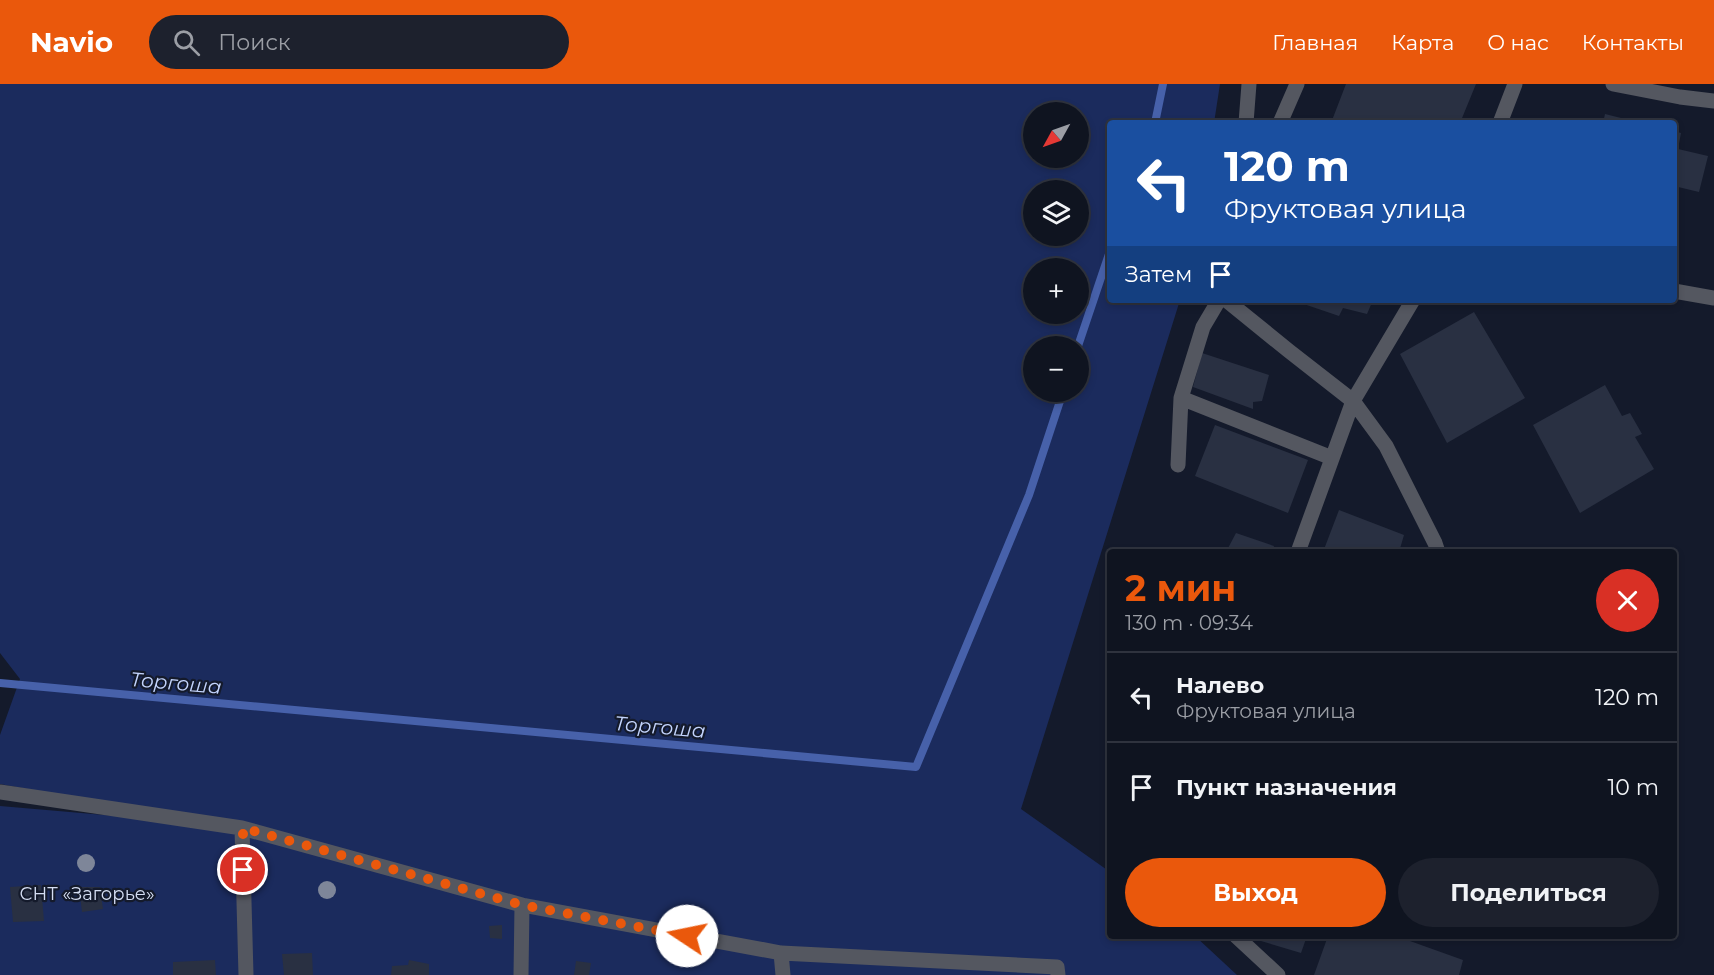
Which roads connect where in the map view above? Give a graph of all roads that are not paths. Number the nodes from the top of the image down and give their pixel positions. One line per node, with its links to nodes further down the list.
1 (1249, 84): 6 (street)
2 (1298, 84): 7 (street)
3 (1515, 84): 8 (street)
4 (1613, 84): 5 (street)
5 (1714, 101)
6 (1246, 120)
7 (1281, 120)
8 (1501, 120)
9 (1677, 292): 10 (street)
10 (1714, 298)
11 (1217, 303): 14 (street)
12 (1230, 303): 15 (street)
13 (1411, 303): 15 (street)
14 (1182, 398): 16 (street); 17 (street)
15 (1353, 401): 16 (street); 19 (street)
16 (1332, 458): 18 (street)
17 (1178, 465)
18 (1299, 549)
19 (1437, 549)
20 (0, 792): 21 (street)
21 (243, 828): 22 (street); 26 (street)
22 (522, 905): 24 (street); 27 (street)
23 (1239, 939): 29 (street)
24 (781, 953): 25 (street); 28 (street)
25 (1057, 971)
26 (246, 975)
27 (521, 975)
28 (783, 975)
29 (1278, 975)

